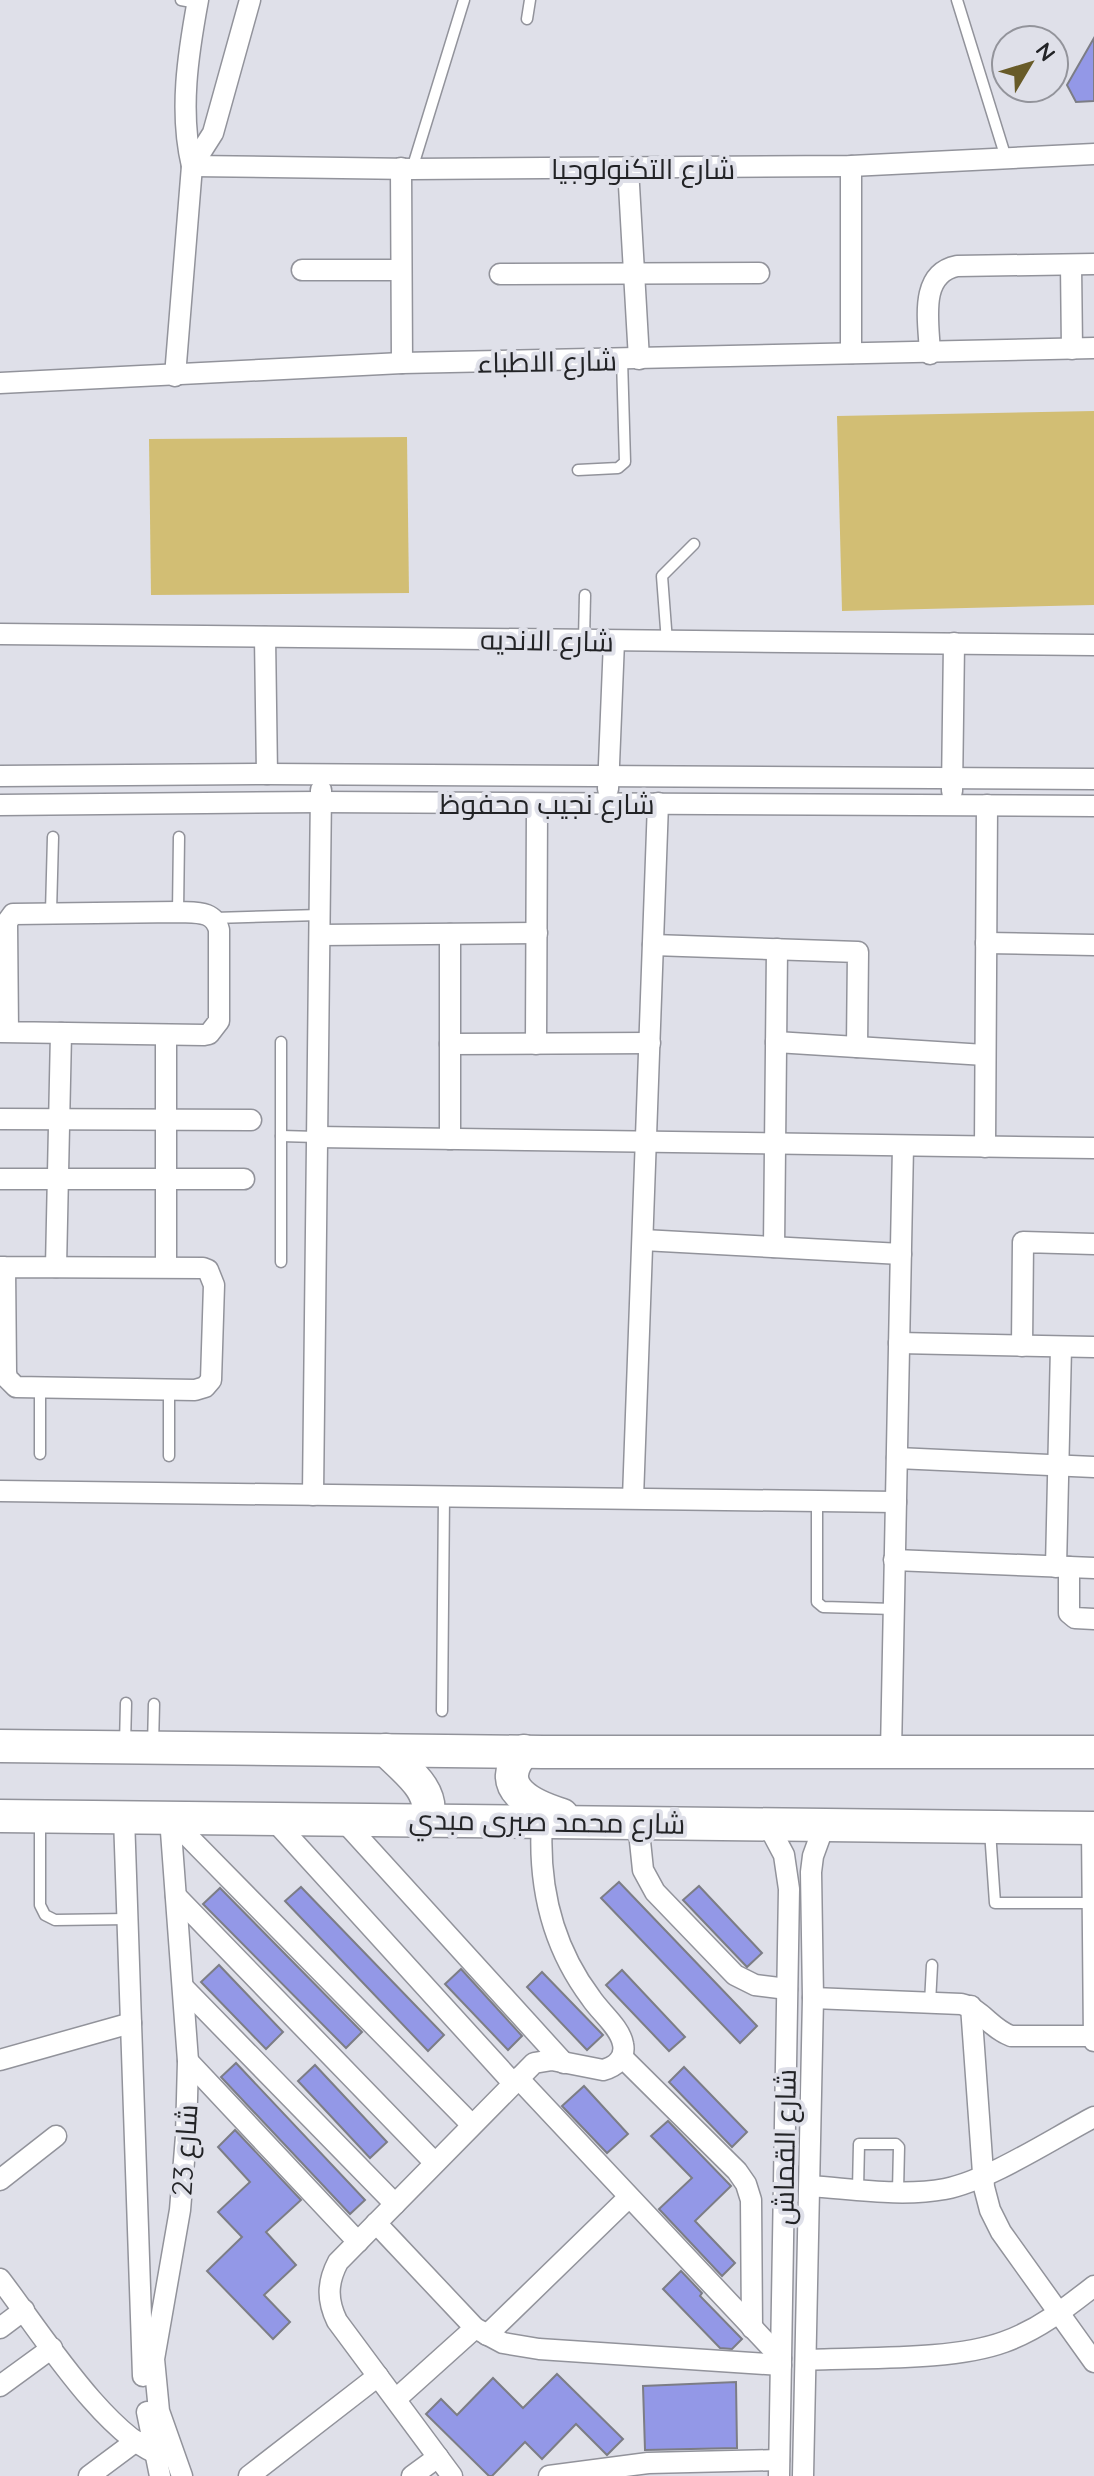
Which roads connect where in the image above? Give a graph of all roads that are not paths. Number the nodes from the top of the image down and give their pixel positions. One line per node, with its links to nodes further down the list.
1 (250, 0): 9 (street)
2 (464, 0): 11 (lane)
3 (530, 0): 6 (lane)
4 (957, 0): 8 (lane)
5 (192, 1): 9 (street)
6 (527, 19)
7 (1094, 154): 8 (street, شارع التكنولوجيا)
8 (1006, 158): 10 (street, شارع التكنولوجيا)
9 (192, 166): 11 (street, شارع التكنولوجيا); 26 (street)
10 (851, 166): 12 (street, شارع التكنولوجيا); 22 (street)
11 (406, 168): 12 (street, شارع التكنولوجيا); 16 (street)
12 (628, 168): 17 (street)
13 (1094, 264): 14 (street)
14 (1071, 265): 21 (street); 23 (street)
15 (302, 270): 16 (street)
16 (401, 270): 25 (street)
17 (634, 273): 18 (street); 19 (street); 24 (street)
18 (759, 273)
19 (500, 274)
20 (1094, 348): 21 (street, شارع الاطباء)
21 (1072, 349): 23 (street, شارع الاطباء)
22 (851, 353): 23 (street, شارع الاطباء); 24 (street, شارع الاطباء)
23 (930, 354)
24 (630, 359): 25 (street, شارع الاطباء); 28 (lane)
25 (402, 363): 26 (street, شارع الاطباء)
26 (175, 376): 27 (street, شارع الاطباء)
27 (0, 383)
28 (578, 470)
29 (694, 544): 35 (lane)
30 (585, 595): 33 (lane)
31 (0, 634): 32 (street, شارع الانديه)
32 (265, 637): 33 (street, شارع الانديه); 38 (street)
33 (584, 640): 34 (street, شارع الانديه)
34 (614, 641): 35 (street, شارع الانديه); 41 (street)
35 (667, 642): 36 (street, شارع الانديه)
36 (954, 643): 37 (street, شارع الانديه); 42 (street)
37 (1094, 645)
38 (267, 774): 39 (street, شارع نجيب محفوظ); 40 (street, شارع نجيب محفوظ)
39 (321, 774): 41 (street, شارع نجيب محفوظ); 44 (street)
40 (0, 776)
41 (608, 776): 42 (street, شارع نجيب محفوظ); 45 (street)
42 (952, 778): 43 (street, شارع نجيب محفوظ); 49 (street)
43 (1094, 779)
44 (320, 802): 47 (street, شارع نجيب محفوظ); 48 (street, شارع نجيب محفوظ); 58 (street)
45 (607, 803): 46 (street, شارع نجيب محفوظ); 47 (street, شارع نجيب محفوظ)
46 (658, 803): 49 (street, شارع نجيب محفوظ); 62 (street)
47 (537, 804): 59 (street)
48 (0, 805)
49 (952, 805): 50 (street, شارع نجيب محفوظ)
50 (987, 805): 51 (street, شارع نجيب محفوظ); 61 (street)
51 (1094, 806)
52 (53, 837): 54 (lane)
53 (179, 837): 55 (lane)
54 (51, 912): 55 (street); 56 (street)
55 (178, 912): 57 (street)
56 (6, 914): 65 (street)
57 (213, 918): 58 (lane); 67 (street)
58 (320, 925): 60 (street); 80 (street)
59 (537, 933): 60 (street); 72 (street)
60 (450, 934): 71 (street)
61 (986, 943): 63 (street); 74 (street)
62 (653, 945): 64 (street); 70 (street)
63 (1094, 945)
64 (777, 949): 69 (street); 73 (street)
65 (4, 1032): 66 (street)
66 (61, 1033): 67 (street); 76 (street)
67 (166, 1035): 77 (street)
68 (281, 1042): 79 (lane)
69 (776, 1042): 73 (street); 83 (street)
70 (650, 1043): 72 (street); 82 (street)
71 (450, 1044): 72 (street); 81 (street)
72 (536, 1044)
73 (857, 1047): 74 (street)
74 (985, 1055): 85 (street)
75 (0, 1119): 76 (street)
76 (59, 1119): 77 (street); 88 (street)
77 (166, 1120): 78 (street); 89 (street)
78 (251, 1120)
79 (281, 1136): 80 (lane); 95 (lane)
80 (317, 1137): 81 (street); 111 (street)
81 (450, 1139): 82 (street)
82 (646, 1142): 83 (street); 91 (street)
83 (775, 1144): 84 (street); 93 (street)
84 (903, 1146): 85 (street); 94 (street)
85 (985, 1147): 86 (street)
86 (1094, 1148)
87 (0, 1179): 88 (street)
88 (58, 1179): 89 (street); 97 (street)
89 (166, 1179): 90 (street); 98 (street)
90 (244, 1179)
91 (643, 1240): 93 (street); 113 (street)
92 (1094, 1244): 100 (street)
93 (774, 1247): 94 (street)
94 (901, 1254): 99 (street)
95 (281, 1262)
96 (3, 1267): 97 (street); 103 (street)
97 (56, 1267): 98 (street)
98 (166, 1267): 104 (street)
99 (899, 1343): 100 (street); 107 (street)
100 (1022, 1346): 101 (street)
101 (1061, 1347): 102 (street); 108 (street)
102 (1094, 1347)
103 (40, 1389): 104 (street); 105 (lane)
104 (169, 1390): 106 (lane)
105 (40, 1454)
106 (169, 1456)
107 (897, 1458): 108 (street); 115 (street)
108 (1058, 1465): 109 (street); 117 (street)
109 (1094, 1467)
110 (0, 1491): 111 (street)
111 (313, 1495): 112 (street)
112 (444, 1496): 113 (street); 123 (lane)
113 (633, 1498): 114 (street)
114 (817, 1501): 115 (street); 119 (lane)
115 (896, 1502): 116 (street)
116 (894, 1560): 117 (street); 119 (street)
117 (1062, 1567): 118 (street); 120 (street)
118 (1094, 1568)
119 (894, 1609): 128 (street)
120 (1094, 1619)
121 (126, 1703): 125 (lane)
122 (154, 1704): 125 (lane)
123 (442, 1711)
124 (0, 1746): 125 (main road)
125 (139, 1748): 126 (main road)
126 (386, 1750): 127 (main road); 136 (main road)
127 (524, 1751): 128 (main road); 138 (main road)
128 (891, 1752): 129 (main road)
129 (1094, 1752)
130 (0, 1816): 131 (main road, شارع محمد صبرى مبدي)
131 (40, 1816): 132 (main road, شارع محمد صبرى مبدي); 146 (lane)
132 (124, 1817): 133 (main road, شارع محمد صبرى مبدي); 146 (street, شارع 23)
133 (170, 1818): 134 (main road, شارع محمد صبرى مبدي); 144 (street, شارع 23); 162 (street)
134 (272, 1818): 135 (main road, شارع محمد صبرى مبدي); 160 (street)
135 (342, 1819): 136 (main road, شارع محمد صبرى مبدي); 159 (street)
136 (427, 1819): 137 (main road, شارع محمد صبرى مبدي)
137 (542, 1821): 138 (main road, شارع محمد صبرى مبدي); 156 (street)
138 (582, 1822): 139 (main road, شارع محمد صبرى مبدي)
139 (638, 1822): 140 (main road, شارع محمد صبرى مبدي); 150 (street)
140 (767, 1823): 141 (main road, شارع محمد صبرى مبدي); 150 (street, شارع القماش)
141 (825, 1823): 142 (main road, شارع محمد صبرى مبدي); 151 (street, شارع القماش)
142 (990, 1825): 143 (main road, شارع محمد صبرى مبدي); 145 (lane)
143 (1093, 1828): 145 (street)
144 (176, 1896): 149 (street, شارع 23); 164 (street)
145 (1093, 1903): 147 (street)
146 (128, 1919): 154 (street, شارع 23)
147 (1094, 1946): 155 (street)
148 (932, 1965): 152 (lane)
149 (183, 1987): 158 (street, شارع 23); 171 (street)
150 (787, 1989): 184 (street, شارع القماش)
151 (813, 1998): 152 (street); 167 (street, شارع القماش)
152 (930, 2003): 153 (street)
153 (971, 2006): 155 (street); 165 (street)
154 (131, 2023): 157 (street); 190 (street, شارع 23)
155 (1094, 2038)
156 (622, 2057): 159 (street); 179 (street)
157 (0, 2060)
158 (188, 2061): 173 (street); 190 (street, شارع 23)
159 (564, 2063): 160 (street)
160 (516, 2081): 162 (street); 170 (street)
161 (1094, 2117): 165 (street)
162 (472, 2125): 164 (street)
163 (56, 2136): 166 (street)
164 (434, 2162): 171 (street)
165 (983, 2176): 169 (street); 177 (street)
166 (0, 2180)
167 (810, 2186): 168 (street); 183 (street, شارع القماش)
168 (858, 2189): 169 (street); 169 (lane)
169 (898, 2191)
170 (628, 2198): 179 (street); 180 (street)
171 (395, 2204): 172 (street)
172 (376, 2223): 173 (street); 180 (street)
173 (358, 2242): 185 (street)
174 (0, 2279): 176 (street)
175 (1094, 2286): 177 (street)
176 (24, 2310): 178 (street); 181 (street)
177 (1059, 2312): 182 (street); 183 (street)
178 (0, 2328)
179 (752, 2328): 184 (street)
180 (481, 2332): 184 (street); 187 (street)
181 (52, 2348): 186 (street); 188 (street)
182 (1091, 2350)
183 (806, 2360): 198 (street, شارع القماش)
184 (781, 2361): 191 (street, شارع القماش)
185 (378, 2376): 187 (street); 194 (street)
186 (0, 2386)
187 (396, 2399): 189 (street)
188 (136, 2441): 190 (street); 192 (street)
189 (438, 2457): 195 (street); 196 (street)
190 (171, 2463): 193 (street, شارع 23)
191 (779, 2468): 197 (street)
192 (89, 2476)
193 (160, 2476)
194 (249, 2476)
195 (412, 2476)
196 (452, 2476)
197 (549, 2476)
198 (803, 2476)

